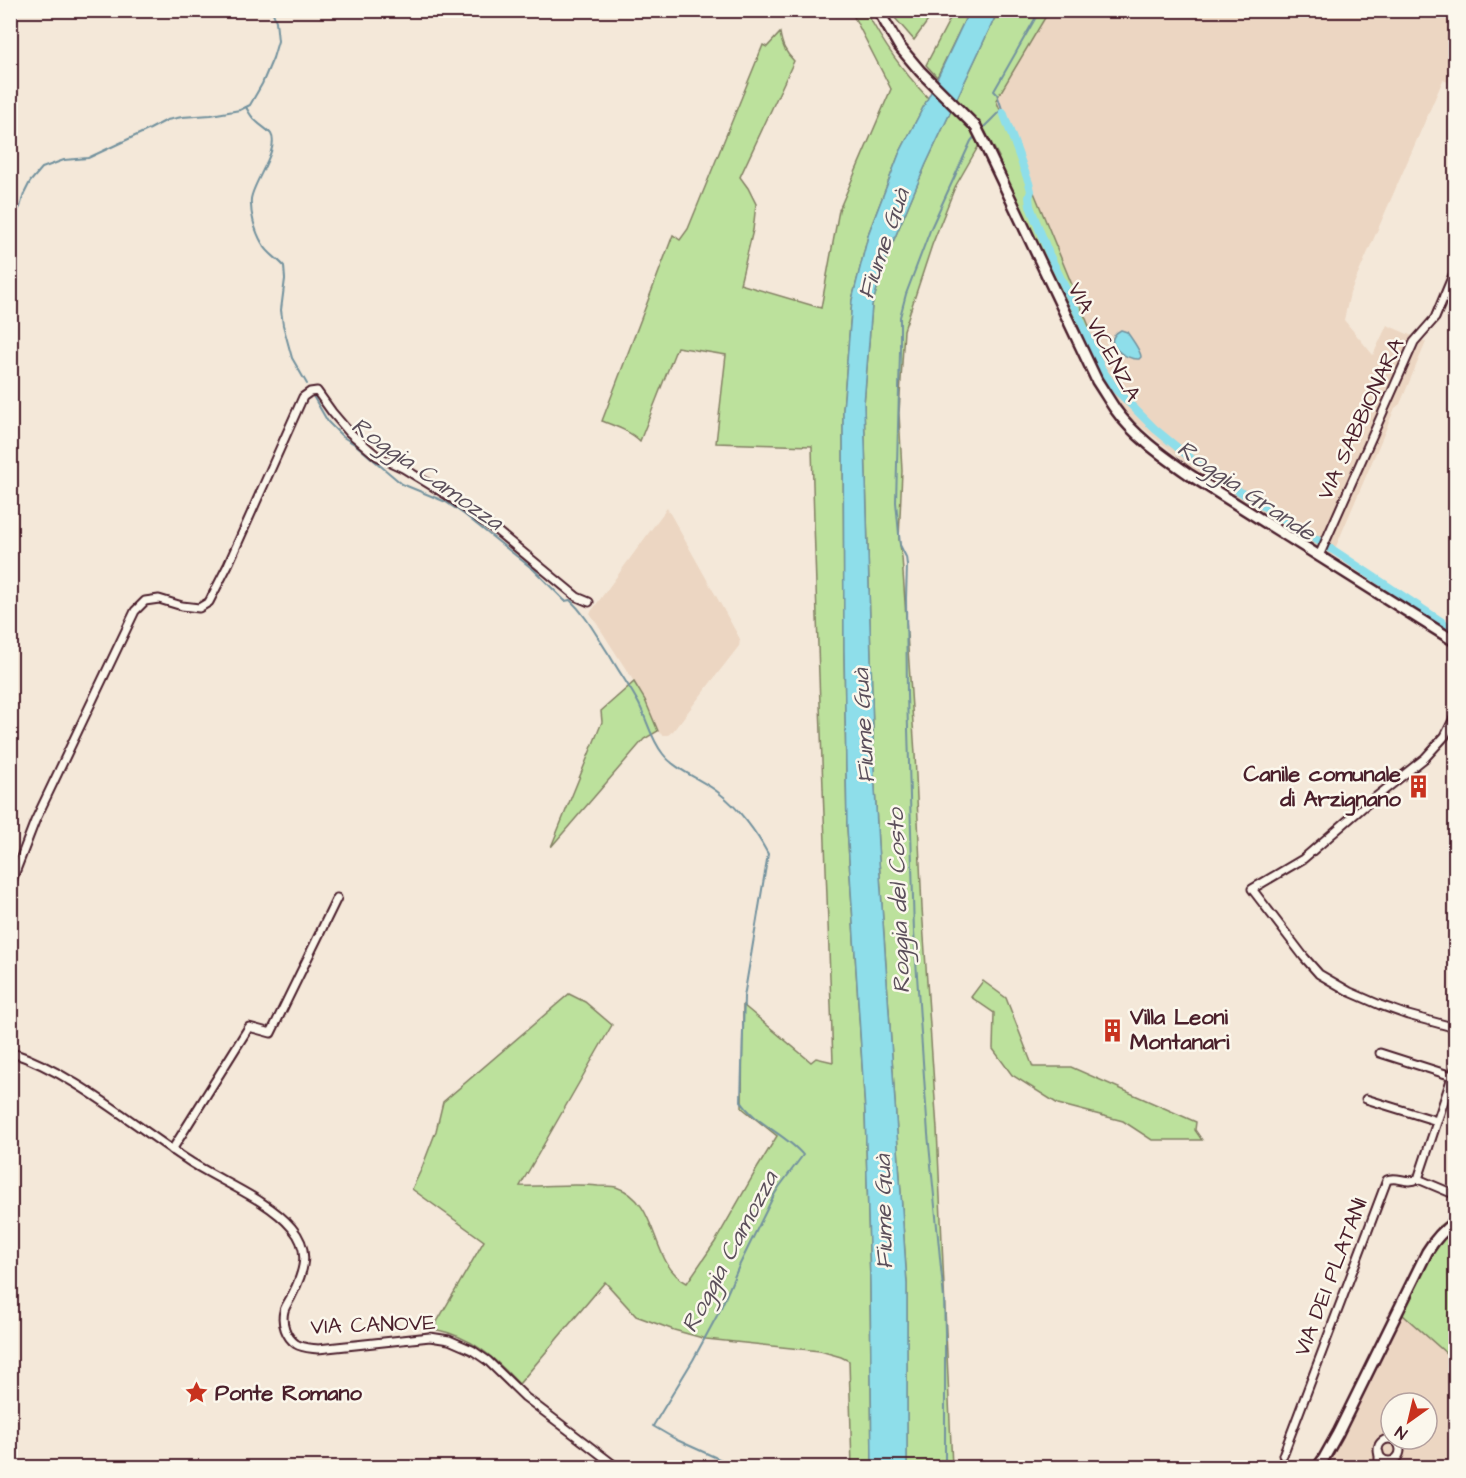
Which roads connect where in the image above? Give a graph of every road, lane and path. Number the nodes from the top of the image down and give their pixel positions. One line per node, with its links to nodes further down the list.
1 (878, 10): 3 (main road, VIA VICENZA)
2 (1455, 268): 3 (street, VIA SABBIONARA)
3 (1319, 556): 5 (main road, VIA VICENZA)
4 (589, 602): 7 (street)
5 (1455, 642)
6 (1455, 714): 9 (street)
7 (10, 895)
8 (337, 898): 16 (street)
9 (1455, 1028)
10 (10, 1052): 16 (street, VIA CANOVE)
11 (1380, 1053): 13 (street)
12 (1455, 1065): 13 (street)
13 (1452, 1076): 15 (street)
14 (1366, 1099): 15 (street)
15 (1437, 1121): 17 (street)
16 (172, 1150): 23 (street, VIA CANOVE)
17 (1418, 1179): 18 (street, VIA DEI PLATANI); 21 (street, VIA DEI PLATANI)
18 (1455, 1195)
19 (1455, 1221): 24 (main road)
20 (1378, 1453): 22 (street); 22 (street); 25 (street)
21 (1283, 1455)
22 (1390, 1464)
23 (618, 1467)
24 (1317, 1467)
25 (1378, 1467)

